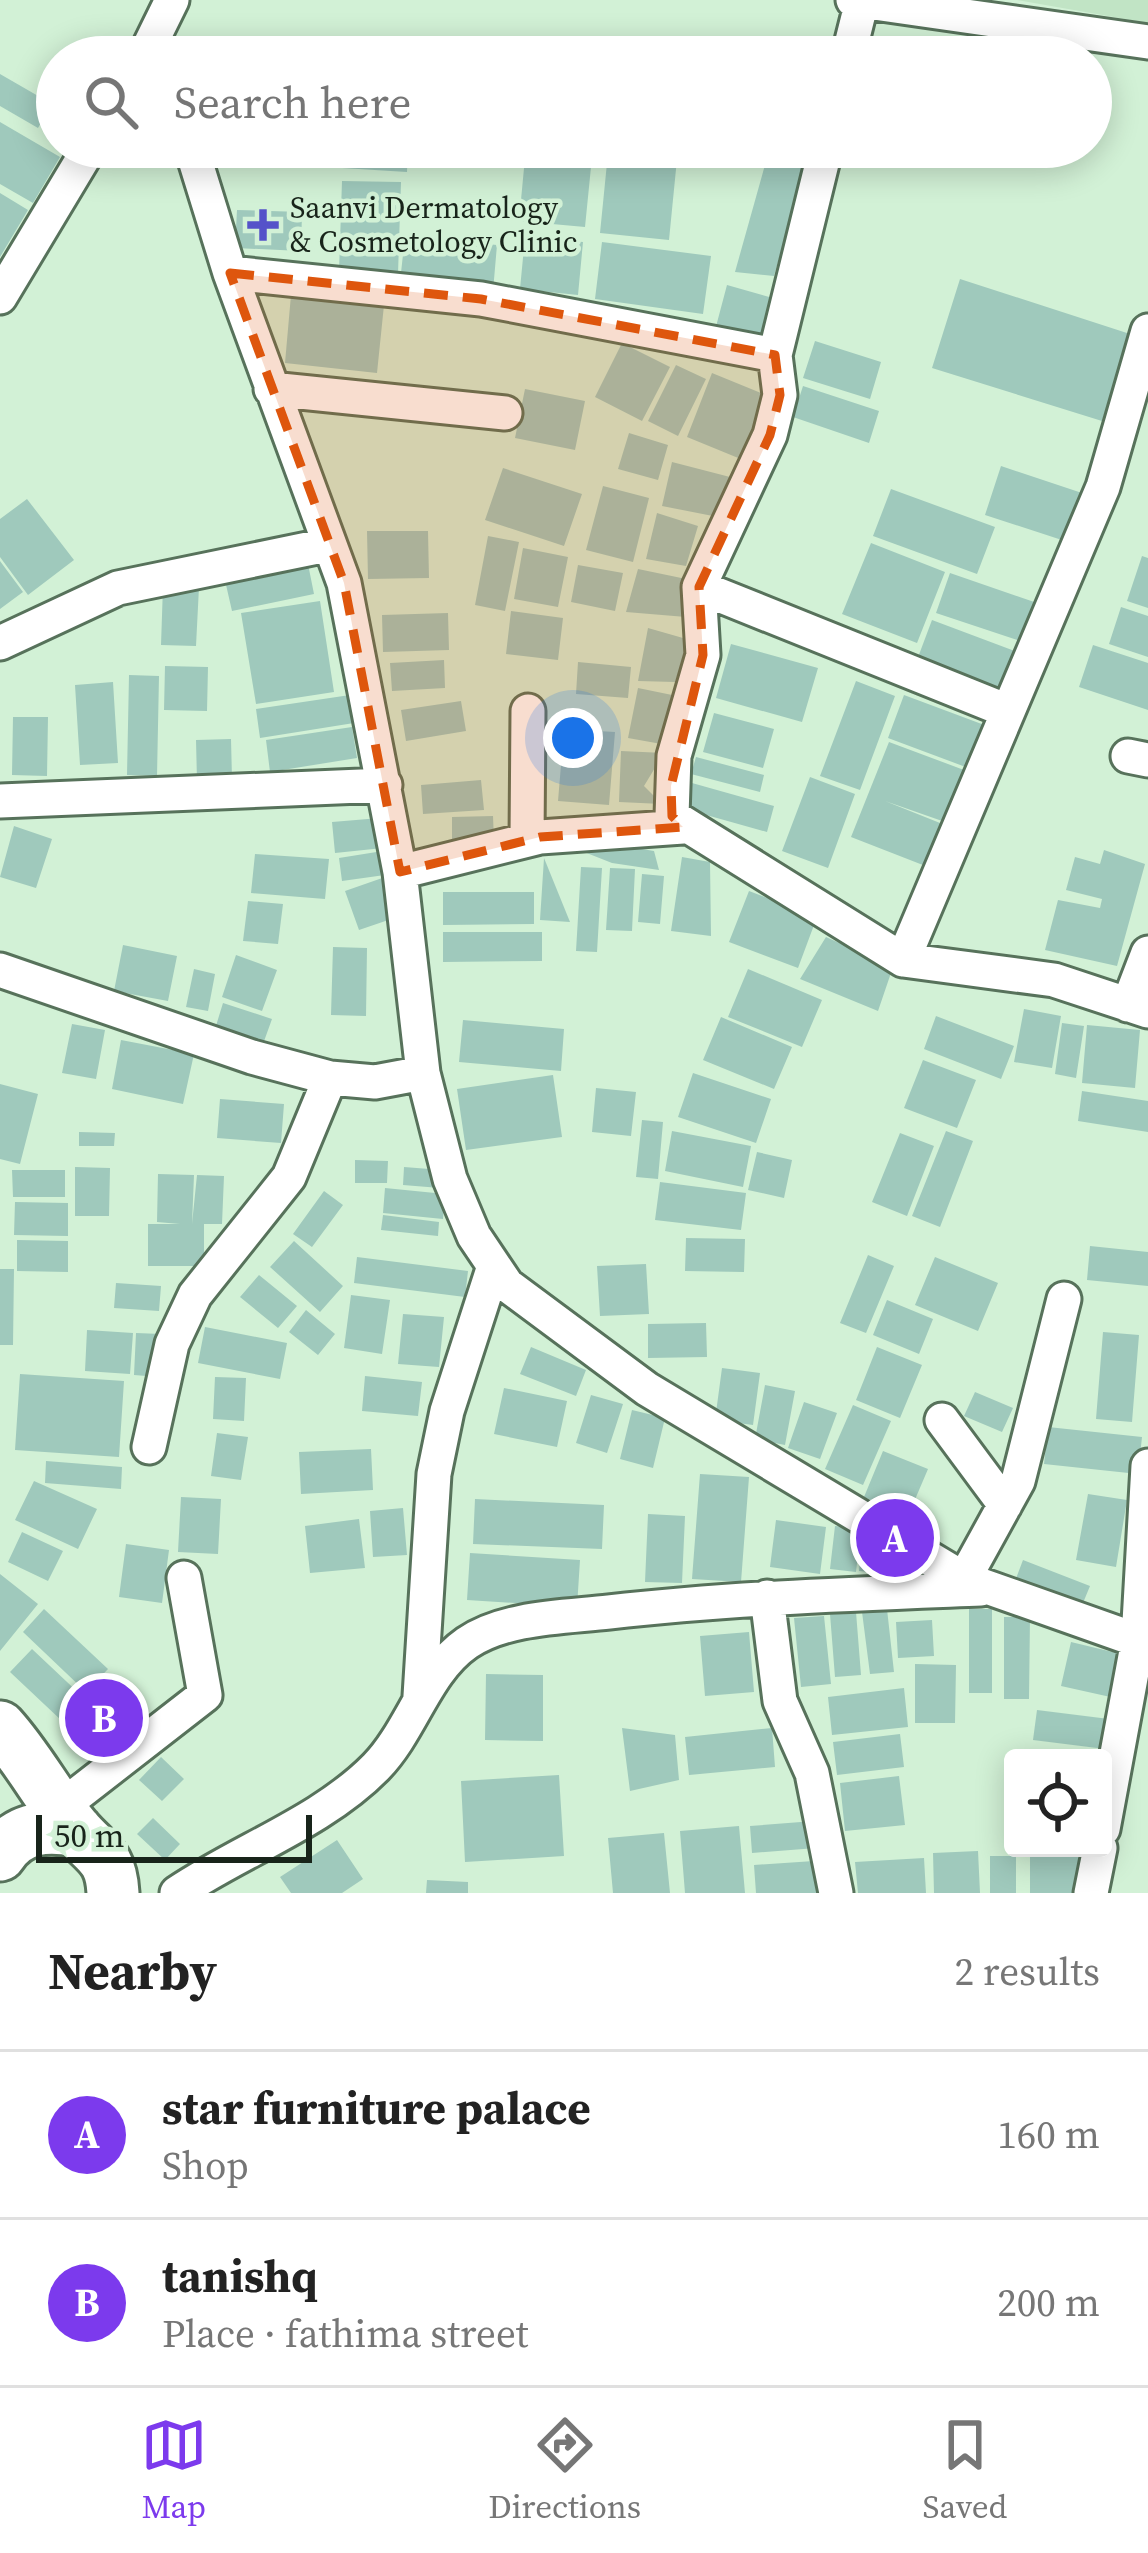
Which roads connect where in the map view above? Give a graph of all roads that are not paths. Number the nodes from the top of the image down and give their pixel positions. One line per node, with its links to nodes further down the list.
1 (172, 0): 3 (street)
2 (858, 1): 4 (street); 5 (street)
3 (159, 36)
4 (852, 36)
5 (1106, 36)
6 (1112, 37): 7 (street)
7 (1148, 42)
8 (77, 168): 12 (street)
9 (197, 168): 11 (street)
10 (821, 168): 14 (street)
11 (230, 273): 14 (street); 15 (street)
12 (0, 297)
13 (1148, 331): 20 (street)
14 (775, 356): 18 (street)
15 (272, 388): 16 (street); 17 (street)
16 (505, 413)
17 (327, 545): 19 (street); 22 (street)
18 (699, 587): 20 (street); 24 (street)
19 (0, 644)
20 (1005, 710): 28 (street)
21 (528, 711): 25 (street)
22 (385, 785): 23 (street); 26 (street)
23 (0, 801)
24 (683, 827): 25 (street); 28 (street)
25 (527, 840): 26 (street)
26 (400, 872): 31 (street)
27 (1148, 953): 30 (street)
28 (903, 960): 30 (street)
29 (0, 970): 32 (street)
30 (1138, 1008)
31 (423, 1072): 32 (street); 33 (street)
32 (330, 1078): 36 (street)
33 (493, 1269): 40 (street); 43 (street)
34 (1064, 1299): 38 (street)
35 (941, 1420): 38 (street)
36 (149, 1447)
37 (1148, 1466): 42 (street)
38 (1005, 1505): 40 (street)
39 (184, 1578): 46 (street)
40 (973, 1584): 41 (street); 42 (street)
41 (767, 1597): 43 (street); 51 (street)
42 (1143, 1642): 45 (street)
43 (420, 1704): 50 (street)
44 (0, 1727): 46 (main road)
45 (1112, 1786)
46 (69, 1819): 47 (main road); 49 (main road)
47 (0, 1855)
48 (1098, 1857): 52 (street)
49 (123, 1887)
50 (177, 1893)
51 (836, 1893)
52 (1091, 1893)

